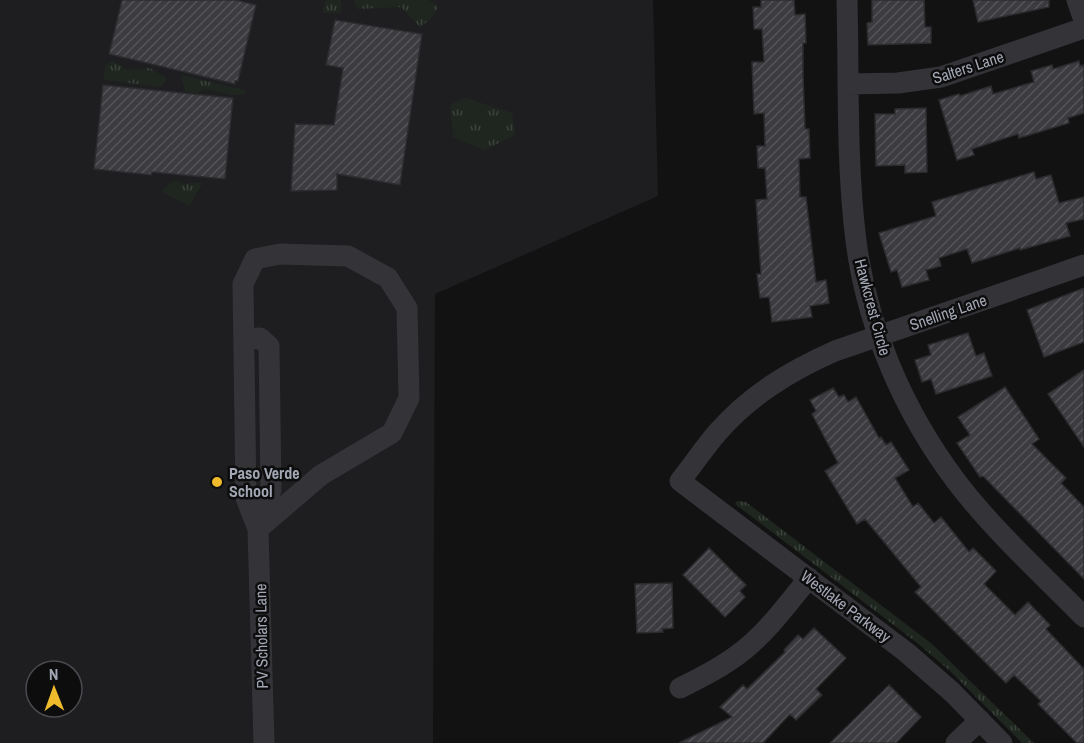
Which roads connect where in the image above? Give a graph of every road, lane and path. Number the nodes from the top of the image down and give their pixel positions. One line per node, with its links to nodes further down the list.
1 (847, 0): 5 (street, Hawkcrest Circle)
2 (1077, 0): 3 (street)
3 (1084, 20)
4 (1084, 28): 5 (street, Salters Lane)
5 (849, 84): 7 (street, Hawkcrest Circle)
6 (1084, 265): 7 (street, Snelling Lane)
7 (879, 336): 8 (street, Snelling Lane); 11 (street, Hawkcrest Circle)
8 (680, 481): 10 (street, Westlake Parkway)
9 (258, 529): 9 (street, PV Scholars Lane); 14 (street, PV Scholars Lane)
10 (809, 578): 12 (street); 13 (street, Westlake Parkway)
11 (1084, 616)
12 (680, 688)
13 (980, 720): 15 (street); 16 (street, Westlake Parkway)
14 (264, 743)
15 (956, 743)
16 (1002, 743)

